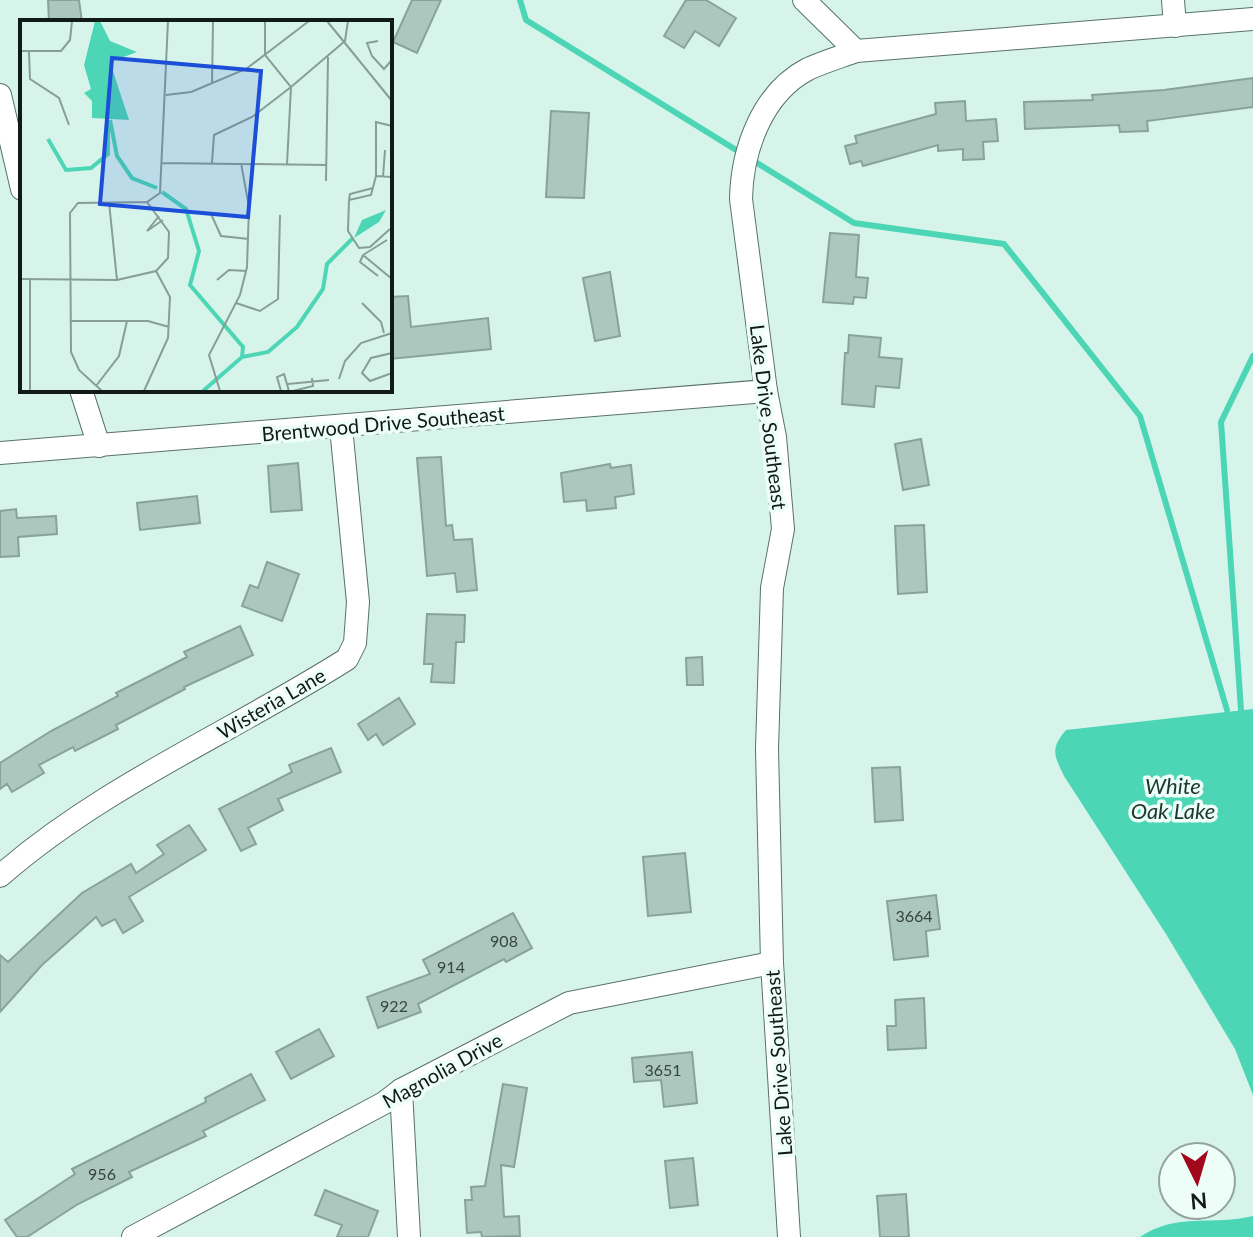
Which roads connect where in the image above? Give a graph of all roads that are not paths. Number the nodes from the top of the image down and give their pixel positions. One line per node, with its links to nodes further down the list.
1 (804, 0): 5 (street)
2 (1173, 0): 4 (street)
3 (1253, 19): 4 (street, Lake Drive Southeast)
4 (1175, 26): 5 (street, Lake Drive Southeast)
5 (856, 51): 8 (street, Lake Drive Southeast)
6 (0, 95): 7 (street)
7 (20, 180)
8 (766, 391): 10 (street, Brentwood Drive Southeast); 14 (street, Lake Drive Southeast)
9 (82, 392): 11 (street)
10 (341, 427): 11 (street, Brentwood Drive Southeast); 13 (street, Wisteria Lane)
11 (99, 446): 12 (street, Brentwood Drive Southeast)
12 (0, 453)
13 (0, 876)
14 (772, 963): 15 (street, Magnolia Drive); 18 (street, Lake Drive Southeast)
15 (401, 1090): 16 (street, Magnolia Drive); 17 (street)
16 (133, 1237)
17 (409, 1237)
18 (789, 1237)

